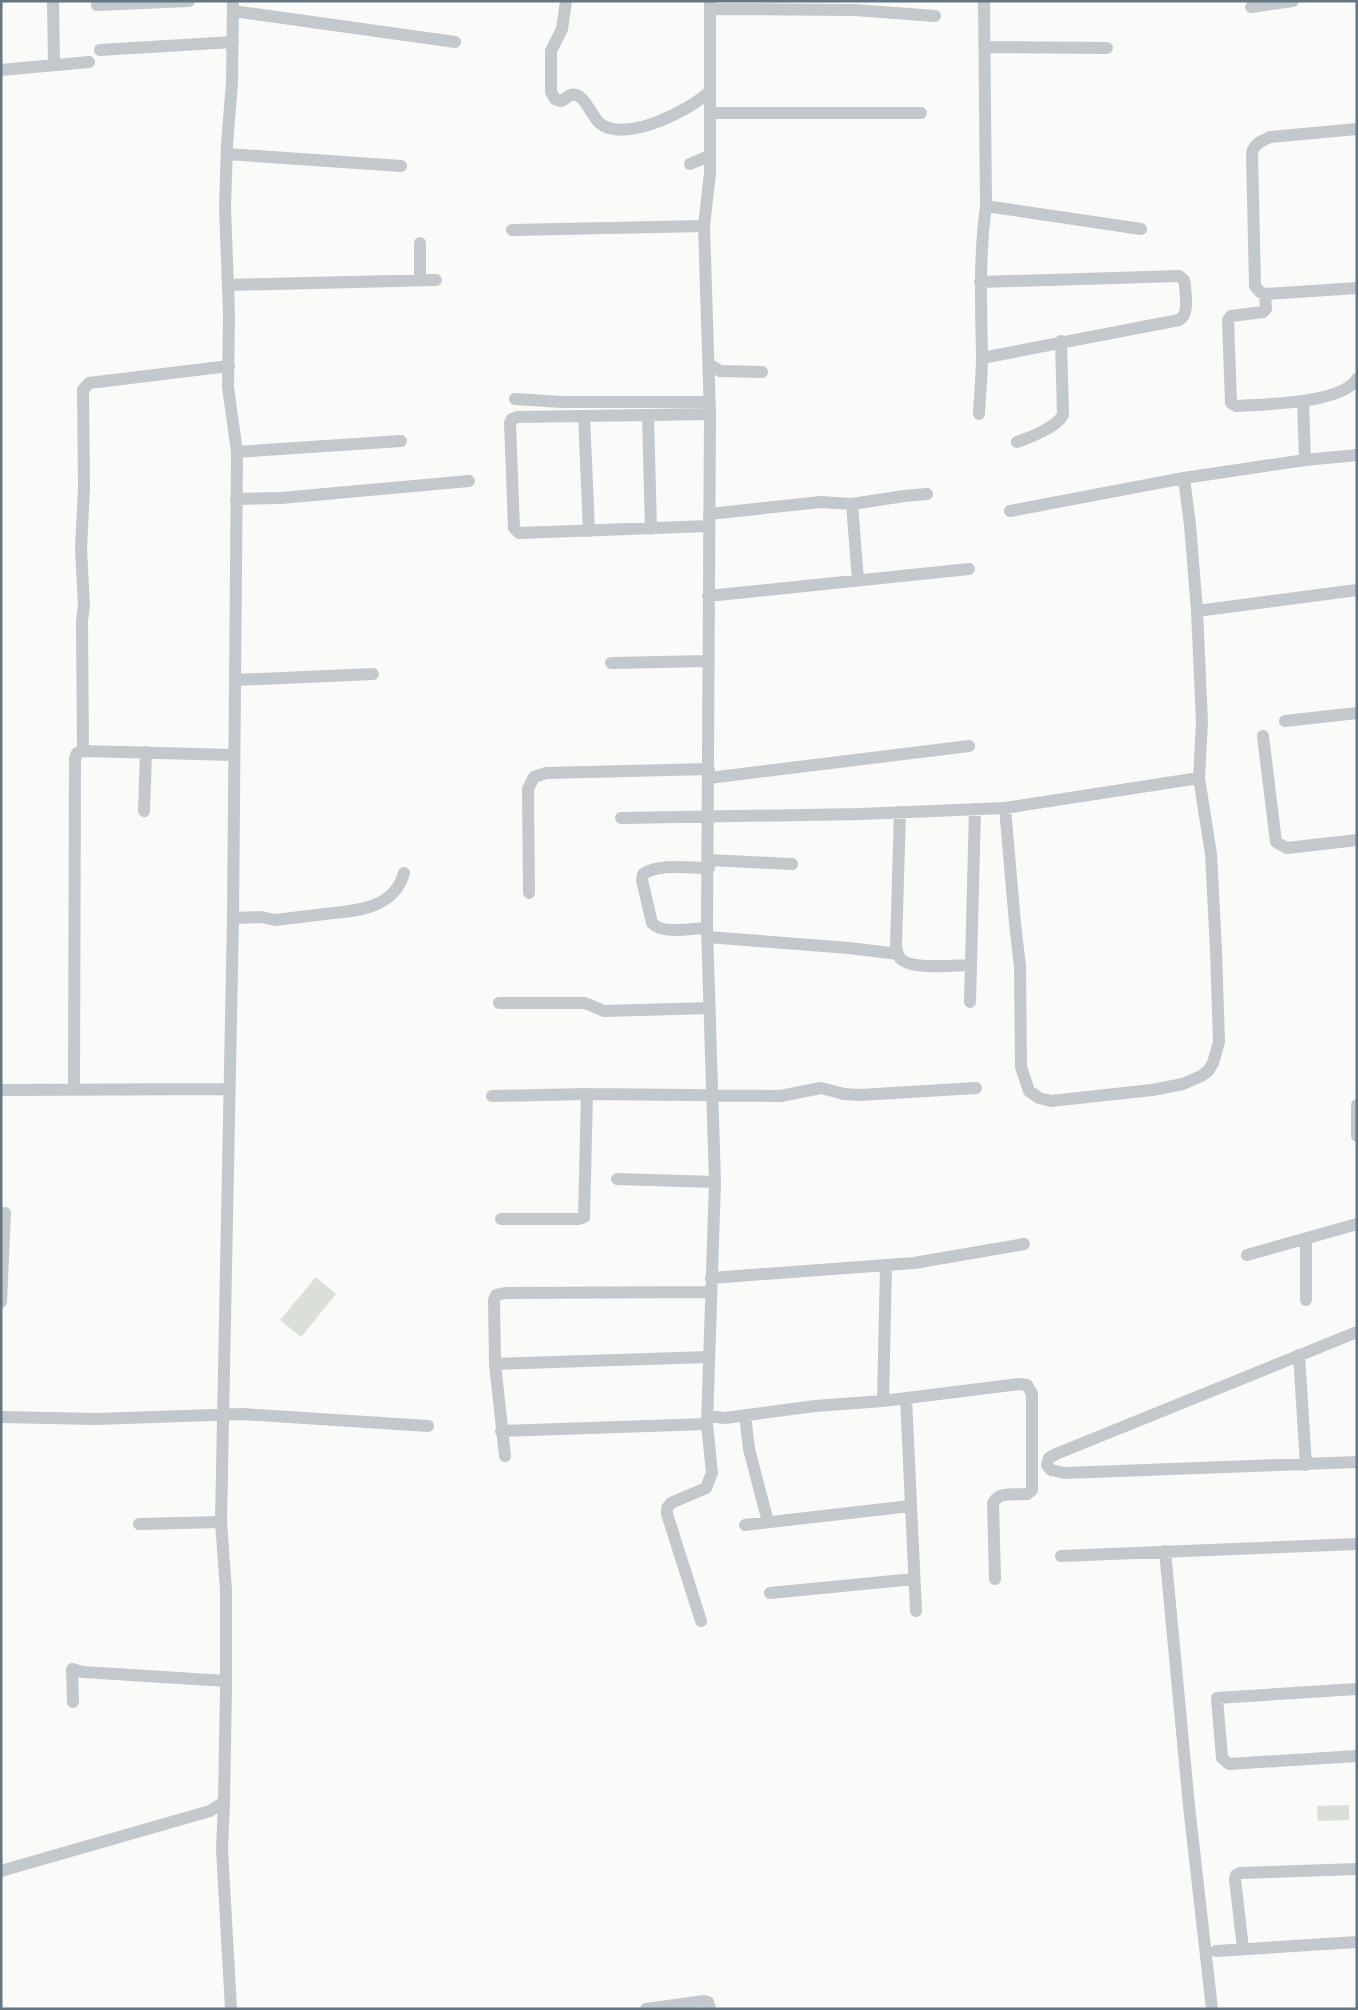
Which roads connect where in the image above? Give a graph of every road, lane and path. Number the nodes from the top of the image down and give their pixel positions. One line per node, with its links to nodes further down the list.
1 (54, 1): 17 (street)
2 (189, 1): 6 (street)
3 (566, 1): 19 (street)
4 (984, 1): 13 (street)
5 (1293, 1): 9 (street)
6 (97, 5)
7 (710, 5): 10 (street); 19 (street)
8 (233, 6): 11 (street); 12 (street)
9 (1251, 7)
10 (935, 16)
11 (233, 42): 15 (street); 23 (street)
12 (455, 42)
13 (984, 47): 14 (street); 27 (street)
14 (1107, 48)
15 (100, 50)
16 (89, 62): 17 (street)
17 (54, 65): 18 (street)
18 (1, 70)
19 (710, 91): 20 (street)
20 (710, 113): 21 (street); 24 (street)
21 (921, 113)
22 (1357, 129): 37 (street)
23 (227, 154): 26 (street); 35 (street)
24 (709, 156): 25 (street); 28 (street)
25 (690, 164)
26 (401, 166)
27 (986, 206): 29 (street); 34 (street)
28 (704, 226): 30 (street); 40 (street)
29 (1142, 229)
30 (512, 230)
31 (420, 243): 32 (street)
32 (420, 279): 33 (street); 35 (street)
33 (436, 280)
34 (980, 282): 38 (street); 39 (street)
35 (228, 285): 41 (street)
36 (1357, 288): 37 (street)
37 (1265, 294): 45 (street)
38 (1061, 341): 39 (street); 51 (street)
39 (982, 358): 47 (street)
40 (709, 364): 42 (street); 46 (street)
41 (229, 366): 52 (street); 77 (street)
42 (762, 372)
43 (1357, 379): 45 (street)
44 (514, 399): 46 (street)
45 (1303, 401): 54 (street)
46 (710, 408): 48 (street); 61 (street)
47 (980, 414)
48 (648, 415): 49 (street); 62 (street)
49 (584, 416): 63 (street); 63 (street)
50 (401, 441): 52 (street)
51 (1017, 442)
52 (236, 452): 58 (street)
53 (1357, 455): 54 (street)
54 (1305, 460): 55 (street)
55 (1184, 478): 60 (street); 68 (street)
56 (469, 480): 58 (street)
57 (927, 494): 59 (street)
58 (236, 499): 72 (street)
59 (852, 504): 61 (street); 65 (street)
60 (1010, 510)
61 (709, 520): 62 (street); 67 (street)
62 (651, 529): 63 (street)
63 (589, 531)
64 (969, 569): 65 (street)
65 (858, 580): 67 (street)
66 (1357, 590): 68 (street)
67 (708, 596): 69 (street)
68 (1197, 610): 81 (street)
69 (708, 661): 70 (street); 80 (street)
70 (611, 663)
71 (373, 674): 72 (street)
72 (235, 680): 79 (street)
73 (1357, 713): 74 (street)
74 (1285, 721)
75 (1263, 736): 88 (street)
76 (969, 746): 80 (street)
77 (84, 751): 78 (street); 102 (street)
78 (146, 752): 79 (street); 84 (street)
79 (234, 755): 93 (street)
80 (709, 774): 86 (street); 92 (street)
81 (1199, 778): 82 (street); 82 (street)
82 (1006, 808): 83 (street)
83 (975, 809): 85 (street); 96 (street)
84 (144, 811)
85 (900, 812): 86 (street); 95 (street)
86 (709, 817): 87 (street); 89 (street)
87 (621, 818)
88 (1357, 840)
89 (709, 864): 90 (street); 94 (street); 94 (street)
90 (792, 864)
91 (404, 873): 93 (street)
92 (529, 893)
93 (233, 918): 103 (street)
94 (708, 932): 95 (street); 99 (street)
95 (898, 954): 96 (street)
96 (971, 965): 97 (street)
97 (970, 1002)
98 (500, 1003): 99 (street)
99 (710, 1008): 106 (street)
100 (976, 1088): 106 (street)
101 (1, 1090): 102 (street)
102 (74, 1090): 103 (street)
103 (229, 1090): 130 (street)
104 (587, 1094): 105 (street); 106 (street); 112 (street)
105 (492, 1096)
106 (712, 1096): 110 (street)
107 (1357, 1105): 108 (street)
108 (1357, 1136)
109 (617, 1179): 110 (street)
110 (715, 1182): 118 (street)
111 (5, 1212): 121 (street)
112 (501, 1219)
113 (1357, 1224): 114 (street)
114 (1306, 1239): 116 (street); 120 (street)
115 (1024, 1244): 117 (street)
116 (1247, 1256)
117 (886, 1266): 118 (street); 127 (street)
118 (710, 1278): 119 (street)
119 (710, 1292): 124 (street); 125 (street)
120 (1306, 1300)
121 (1, 1302)
122 (1357, 1332): 123 (street)
123 (1299, 1355): 136 (street); 136 (street)
124 (709, 1357): 125 (street); 131 (street)
125 (495, 1364): 133 (street)
126 (906, 1398): 127 (street); 137 (street); 146 (street)
127 (884, 1401): 128 (street)
128 (745, 1415): 131 (street); 138 (street)
129 (1, 1417): 130 (street)
130 (225, 1418): 132 (street); 139 (street)
131 (708, 1420): 133 (street); 149 (street)
132 (428, 1426)
133 (501, 1431): 134 (street)
134 (505, 1456)
135 (1357, 1462): 136 (street)
136 (1306, 1465)
137 (910, 1506): 141 (street); 145 (street)
138 (767, 1518)
139 (221, 1522): 140 (street); 150 (street)
140 (140, 1524)
141 (745, 1525)
142 (1357, 1544): 143 (street)
143 (1165, 1551): 144 (street); 163 (street)
144 (1061, 1556)
145 (914, 1579): 147 (street); 148 (street)
146 (996, 1579)
147 (770, 1593)
148 (916, 1611)
149 (701, 1621)
150 (226, 1681): 152 (street); 154 (street)
151 (1357, 1689): 153 (street)
152 (74, 1702)
153 (1357, 1756)
154 (224, 1802): 156 (street); 160 (street)
155 (1357, 1868): 158 (street)
156 (1, 1871)
157 (1357, 1942): 158 (street)
158 (1243, 1949): 159 (street)
159 (1216, 1950)
160 (231, 2009)
161 (646, 2009): 162 (street)
162 (710, 2009)
163 (1212, 2009)

